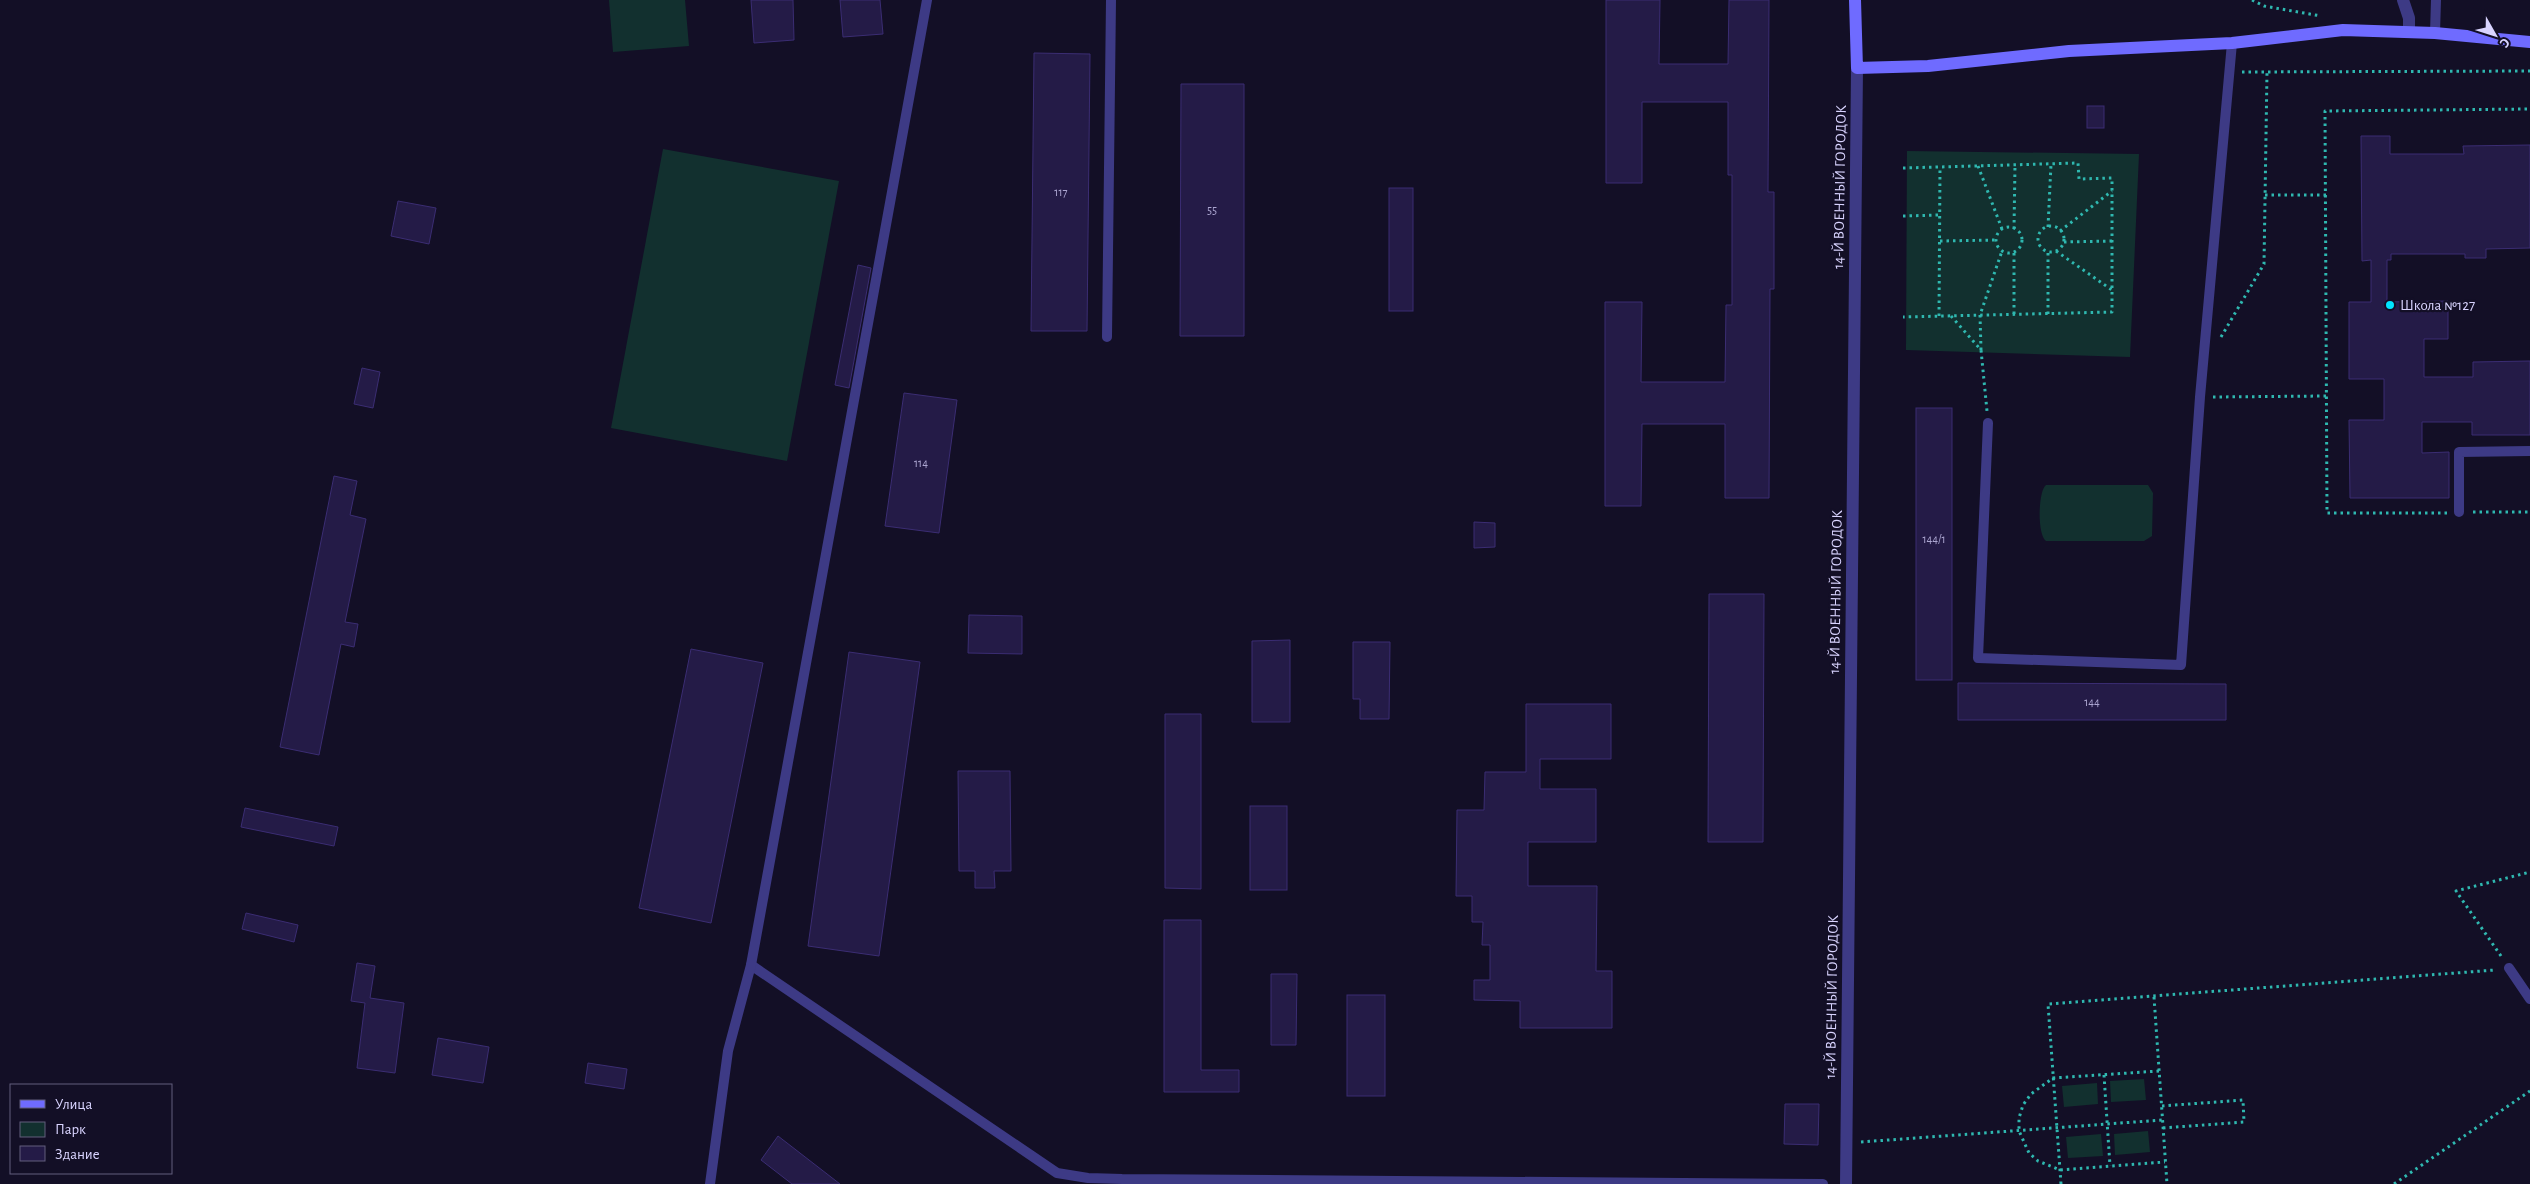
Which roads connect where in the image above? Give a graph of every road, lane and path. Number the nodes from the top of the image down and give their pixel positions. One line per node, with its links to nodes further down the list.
1 (927, 0): 54 (lane)
2 (1111, 0): 44 (lane)
3 (1855, 0): 10 (street, 14-Й ВОЕННЫЙ ГОРОДОК)
4 (2403, 0): 6 (street)
5 (2436, 0): 7 (lane)
6 (2409, 32): 7 (street); 9 (street)
7 (2435, 33): 8 (street)
8 (2530, 42)
9 (2232, 44): 10 (street); 12 (lane)
10 (1857, 68): 68 (street, 14-Й ВОЕННЫЙ ГОРОДОК)
11 (2530, 71): 13 (path)
12 (2229, 72): 13 (path); 49 (lane)
13 (2267, 72): 22 (path)
14 (2530, 109): 21 (path)
15 (2051, 164): 16 (path); 20 (path); 25 (path)
16 (2016, 165): 17 (path); 27 (path)
17 (1978, 166): 18 (path); 26 (path)
18 (1940, 167): 19 (path); 23 (path)
19 (1903, 168)
20 (2112, 191): 28 (path); 31 (path)
21 (2326, 194): 22 (path); 48 (path)
22 (2265, 195): 45 (path)
23 (1940, 215): 24 (path); 30 (path)
24 (1903, 216)
25 (2048, 227): 28 (path); 36 (path)
26 (2002, 229): 27 (path); 29 (path)
27 (2014, 229): 35 (path)
28 (2060, 231): 32 (path)
29 (1996, 240): 30 (path); 33 (path)
30 (1940, 241): 41 (path)
31 (2112, 241): 32 (path); 37 (path)
32 (2064, 242): 34 (path)
33 (2002, 251): 35 (path); 40 (path)
34 (2056, 251): 36 (path); 37 (path)
35 (2014, 252): 38 (path)
36 (2048, 252): 39 (path)
37 (2112, 290): 39 (path)
38 (2014, 314): 39 (path); 40 (path)
39 (2048, 314)
40 (1980, 315): 42 (path); 46 (path)
41 (1939, 316): 42 (path); 43 (path)
42 (1951, 316): 46 (path)
43 (1903, 317)
44 (1107, 337)
45 (2219, 342)
46 (1981, 350): 49 (path)
47 (2210, 390): 48 (path)
48 (2326, 396): 51 (path)
49 (1988, 423)
50 (2530, 451): 51 (lane)
51 (2459, 512): 52 (path)
52 (2530, 512)
53 (2530, 872): 55 (path)
54 (751, 965): 72 (lane); 73 (lane)
55 (2509, 968): 56 (path); 57 (lane)
56 (2154, 997): 58 (path); 60 (path)
57 (2530, 999)
58 (2159, 1071): 59 (path); 62 (path)
59 (2104, 1074): 60 (path); 64 (path)
60 (2053, 1078): 65 (path); 67 (path)
61 (2530, 1091): 77 (path)
62 (2162, 1106): 63 (path); 66 (path)
63 (2162, 1120): 64 (path); 66 (path)
64 (2107, 1124): 65 (path); 70 (path)
65 (2057, 1128): 67 (path); 71 (path)
66 (2163, 1128): 69 (path)
67 (2020, 1131): 68 (path); 71 (path)
68 (1847, 1143): 74 (street, 14-Й ВОЕННЫЙ ГОРОДОК)
69 (2165, 1162): 70 (path); 76 (path)
70 (2110, 1166): 71 (path)
71 (2060, 1170): 75 (path)
72 (710, 1184)
73 (1823, 1184)
74 (1846, 1184)
75 (2061, 1184)
76 (2167, 1184)
77 (2394, 1184)

